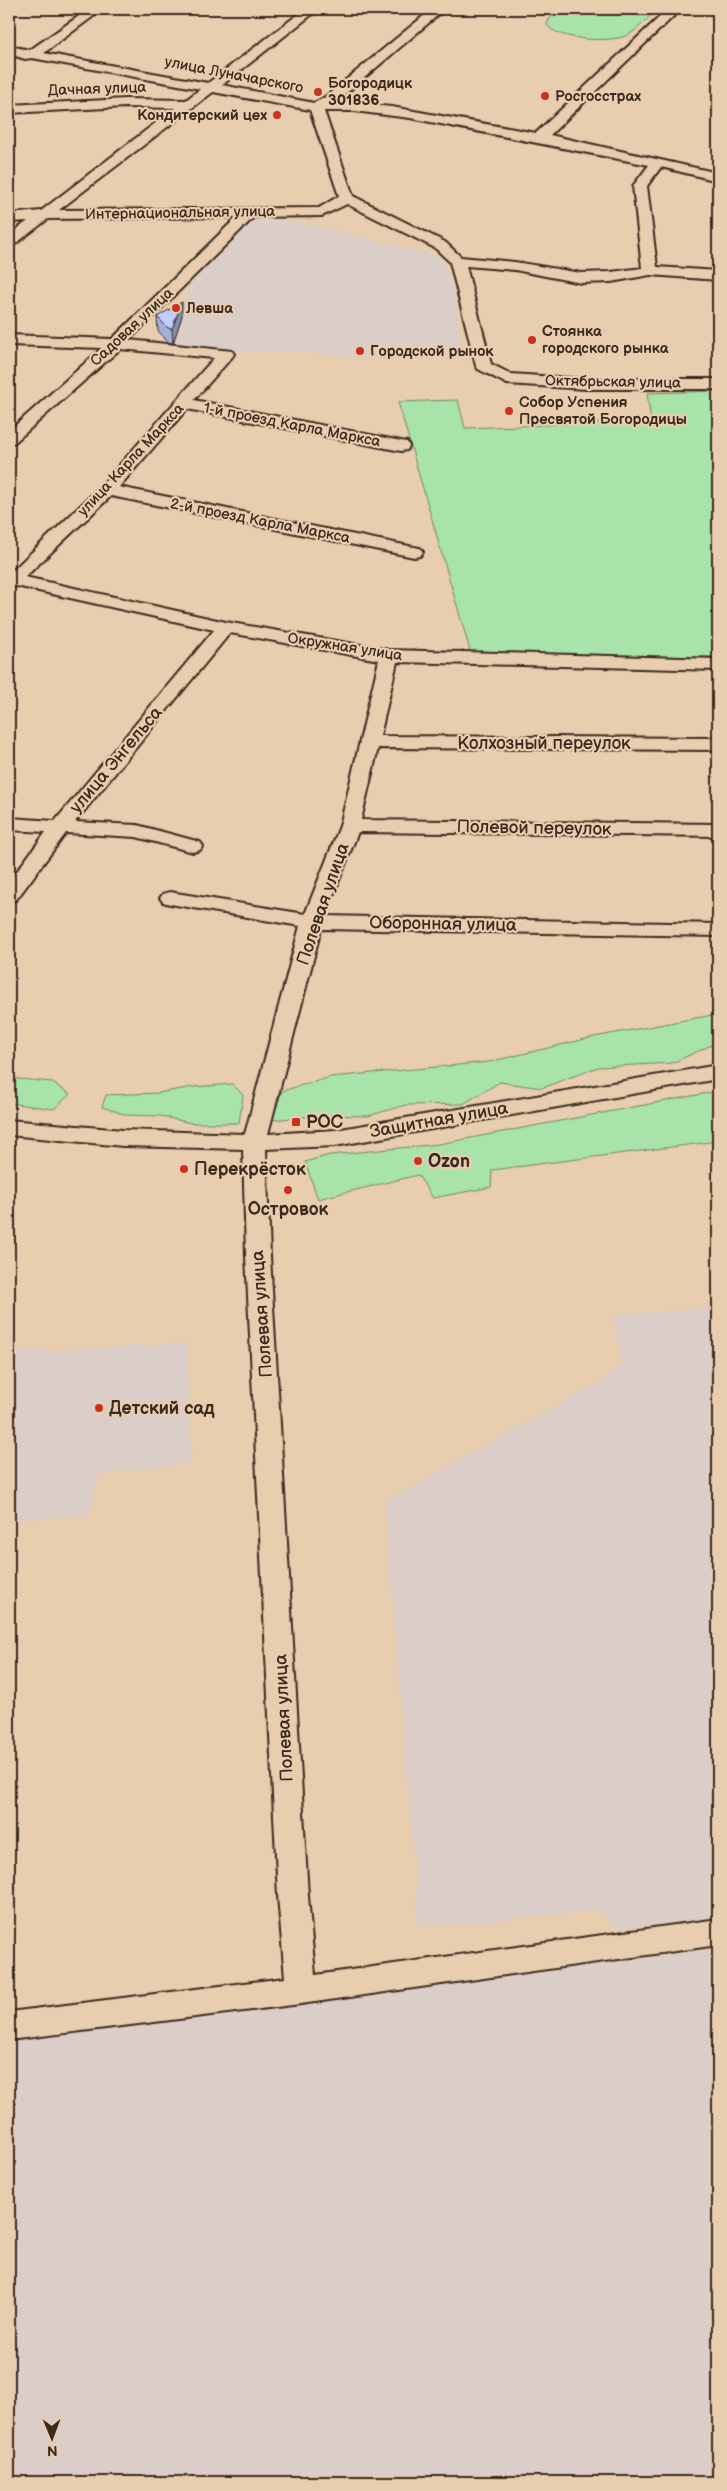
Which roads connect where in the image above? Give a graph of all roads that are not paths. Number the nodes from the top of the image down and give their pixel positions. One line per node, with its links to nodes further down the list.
1 (97, 9): 6 (street)
2 (312, 9): 8 (street)
3 (439, 9): 10 (street)
4 (675, 9): 12 (street)
5 (9, 50): 6 (street, улица Луначарского)
6 (33, 54): 7 (street); 8 (street, улица Луначарского)
7 (9, 56)
8 (211, 87): 9 (street); 10 (street, улица Луначарского)
9 (186, 104): 11 (street, Дачная улица); 17 (street)
10 (316, 107): 12 (street, улица Луначарского); 15 (street)
11 (9, 109)
12 (540, 137): 13 (street, улица Луначарского)
13 (658, 162): 14 (street, улица Луначарского); 21 (street)
14 (718, 177)
15 (347, 198): 16 (street, Интернациональная улица); 20 (street)
16 (251, 212): 17 (street, Интернациональная улица); 24 (street, Садовая улица)
17 (41, 216): 18 (street, Интернациональная улица); 19 (street)
18 (9, 218)
19 (9, 242)
20 (457, 261): 21 (street); 25 (street, Октябрьская улица)
21 (650, 270): 22 (street)
22 (718, 276)
23 (9, 340): 24 (street)
24 (116, 344): 26 (street, улица Карла Маркса); 27 (street, Садовая улица)
25 (718, 384)
26 (183, 403): 28 (street, 1-й проезд Карла Маркса); 29 (street, улица Карла Маркса)
27 (9, 439)
28 (401, 446)
29 (107, 490): 30 (street, 2-й проезд Карла Маркса); 31 (street, улица Карла Маркса)
30 (414, 552)
31 (10, 581): 32 (street, Окружная улица)
32 (226, 627): 33 (street, Окружная улица); 38 (street, улица Энгельса)
33 (389, 656): 34 (street, Окружная улица); 35 (street, Полевая улица)
34 (718, 664)
35 (369, 742): 36 (street, Колхозный переулок); 39 (street, Полевая улица)
36 (718, 744)
37 (9, 824): 38 (street)
38 (61, 826): 41 (street); 42 (street, улица Энгельса)
39 (350, 826): 40 (street, Полевой переулок); 44 (street, Полевая улица)
40 (718, 830)
41 (193, 846)
42 (9, 896)
43 (170, 898): 44 (street, Оборонная улица)
44 (312, 922): 45 (street, Оборонная улица); 48 (street, Полевая улица)
45 (718, 930)
46 (718, 1072): 48 (street, Защитная улица)
47 (9, 1127): 48 (street, Защитная улица)
48 (254, 1142): 50 (street, Полевая улица)
49 (718, 1932): 50 (street)
50 (301, 1990): 51 (street)
51 (9, 2026)

